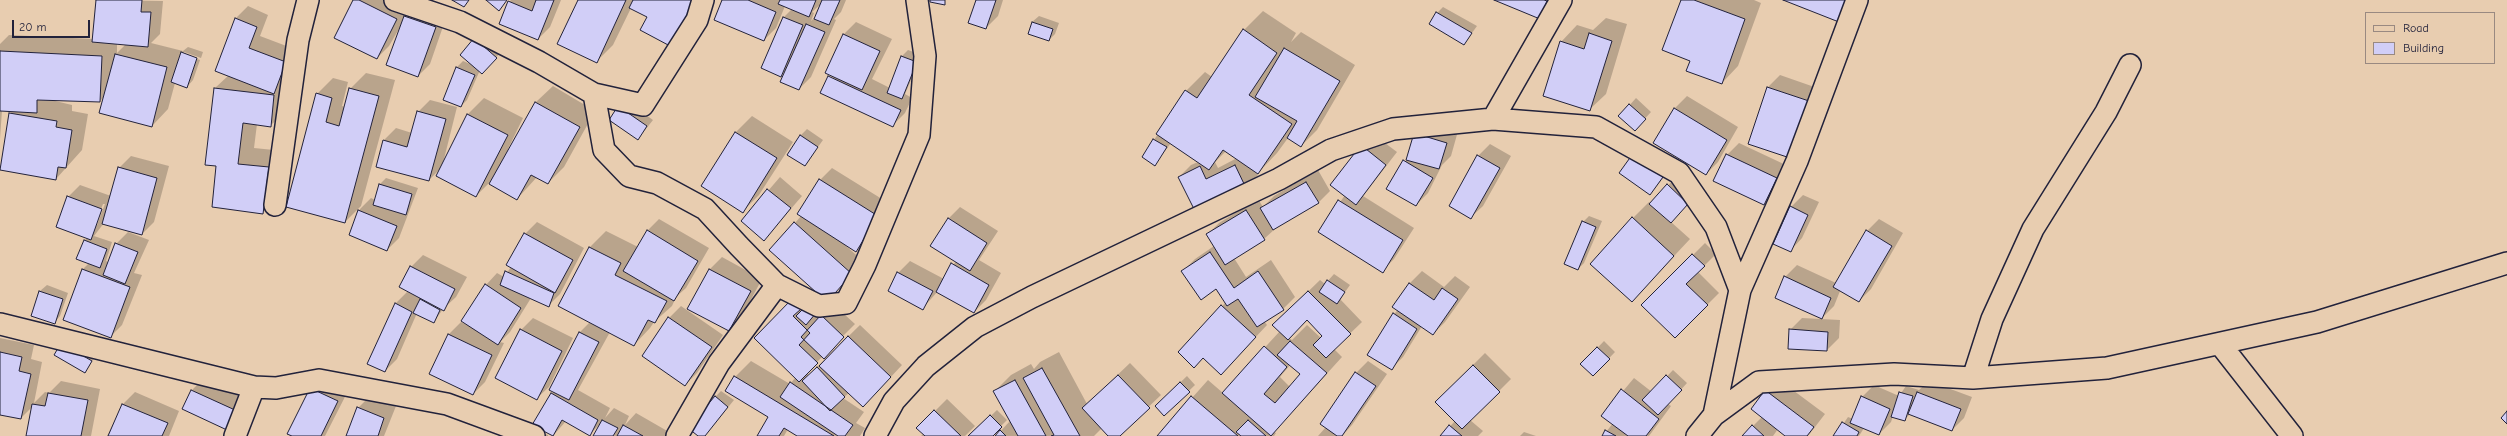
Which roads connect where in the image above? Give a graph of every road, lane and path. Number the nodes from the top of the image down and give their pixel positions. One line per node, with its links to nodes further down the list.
1 (308, 0): 10 (street)
2 (395, 0): 8 (street)
3 (703, 0): 8 (street)
4 (917, 0): 12 (street)
5 (1561, 0): 9 (street)
6 (1857, 0): 13 (street)
7 (2130, 65): 16 (street)
8 (594, 94): 12 (street)
9 (1493, 119): 13 (street); 22 (street)
10 (275, 205)
11 (2507, 262): 15 (street)
12 (777, 284): 21 (street)
13 (1740, 290): 18 (street)
14 (0, 324): 17 (street)
15 (2220, 344): 16 (street); 24 (street)
16 (1973, 378): 18 (street)
17 (254, 387): 19 (street); 20 (street)
18 (1714, 415): 23 (street)
19 (235, 436)
20 (534, 436)
21 (677, 436)
22 (875, 436)
23 (1697, 436)
24 (2292, 436)

